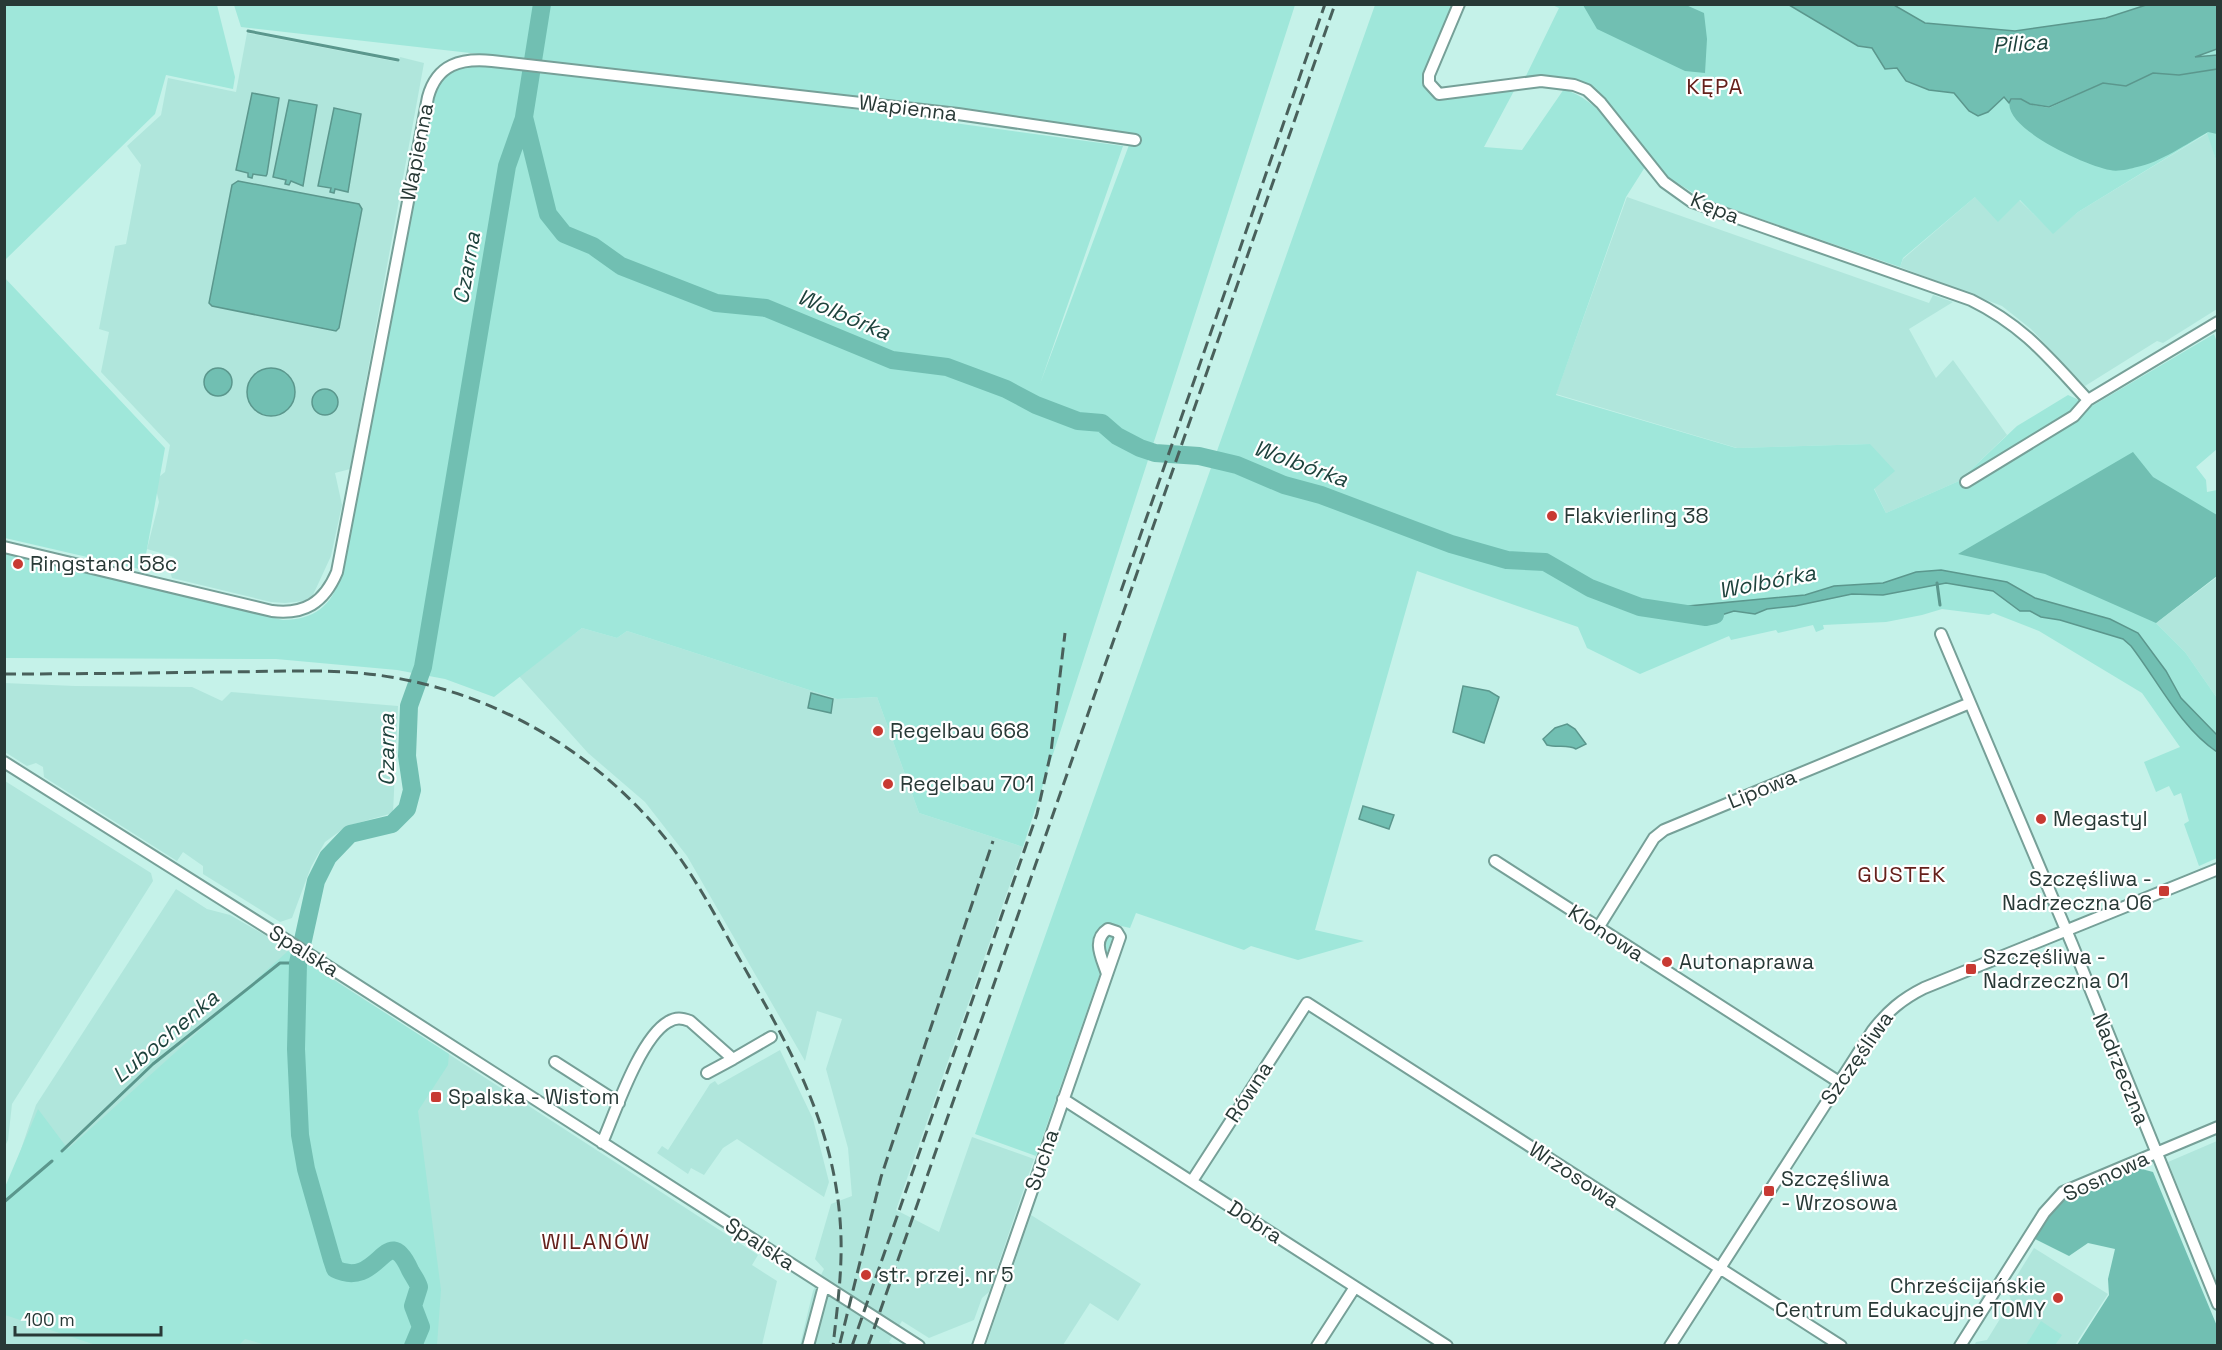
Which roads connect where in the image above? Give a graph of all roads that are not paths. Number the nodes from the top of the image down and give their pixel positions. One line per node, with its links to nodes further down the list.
1 (1459, 4): 4 (street, Kępa)
2 (1134, 140): 6 (street, Wapienna)
3 (2217, 322): 4 (street)
4 (2088, 400): 5 (street)
5 (1966, 482)
6 (4, 547)
7 (1941, 634): 8 (street, Nadrzeczna)
8 (1970, 703): 12 (street, Lipowa); 13 (street, Nadrzeczna)
9 (4, 762): 24 (street, Spalska)
10 (1495, 861): 12 (street, Klonowa)
11 (2217, 869): 13 (street, Szczęśliwa)
12 (1599, 928): 20 (street, Klonowa)
13 (2066, 930): 20 (street, Szczęśliwa); 25 (street, Nadrzeczna)
14 (1107, 974): 21 (street, Sucha)
15 (1307, 1003): 26 (street, Równa); 27 (street, Wrzosowa)
16 (771, 1036): 17 (street)
17 (733, 1059): 19 (street); 22 (street)
18 (555, 1062): 22 (street)
19 (707, 1073)
20 (1839, 1082): 27 (street, Szczęśliwa)
21 (1063, 1099): 26 (street, Dobra); 33 (street, Sucha)
22 (619, 1103): 24 (street)
23 (2217, 1127): 25 (street, Sosnowa)
24 (602, 1143): 28 (street, Spalska)
25 (2155, 1153): 30 (street, Nadrzeczna); 38 (street, Sosnowa)
26 (1192, 1181): 29 (street, Dobra)
27 (1720, 1268): 36 (street, Szczęśliwa); 37 (street, Wrzosowa)
28 (824, 1286): 31 (street); 32 (street, Spalska)
29 (1355, 1287): 34 (street); 35 (street, Dobra)
30 (2217, 1304)
31 (808, 1346)
32 (919, 1346)
33 (978, 1346)
34 (1317, 1346)
35 (1447, 1346)
36 (1670, 1346)
37 (1841, 1346)
38 (1960, 1346)

